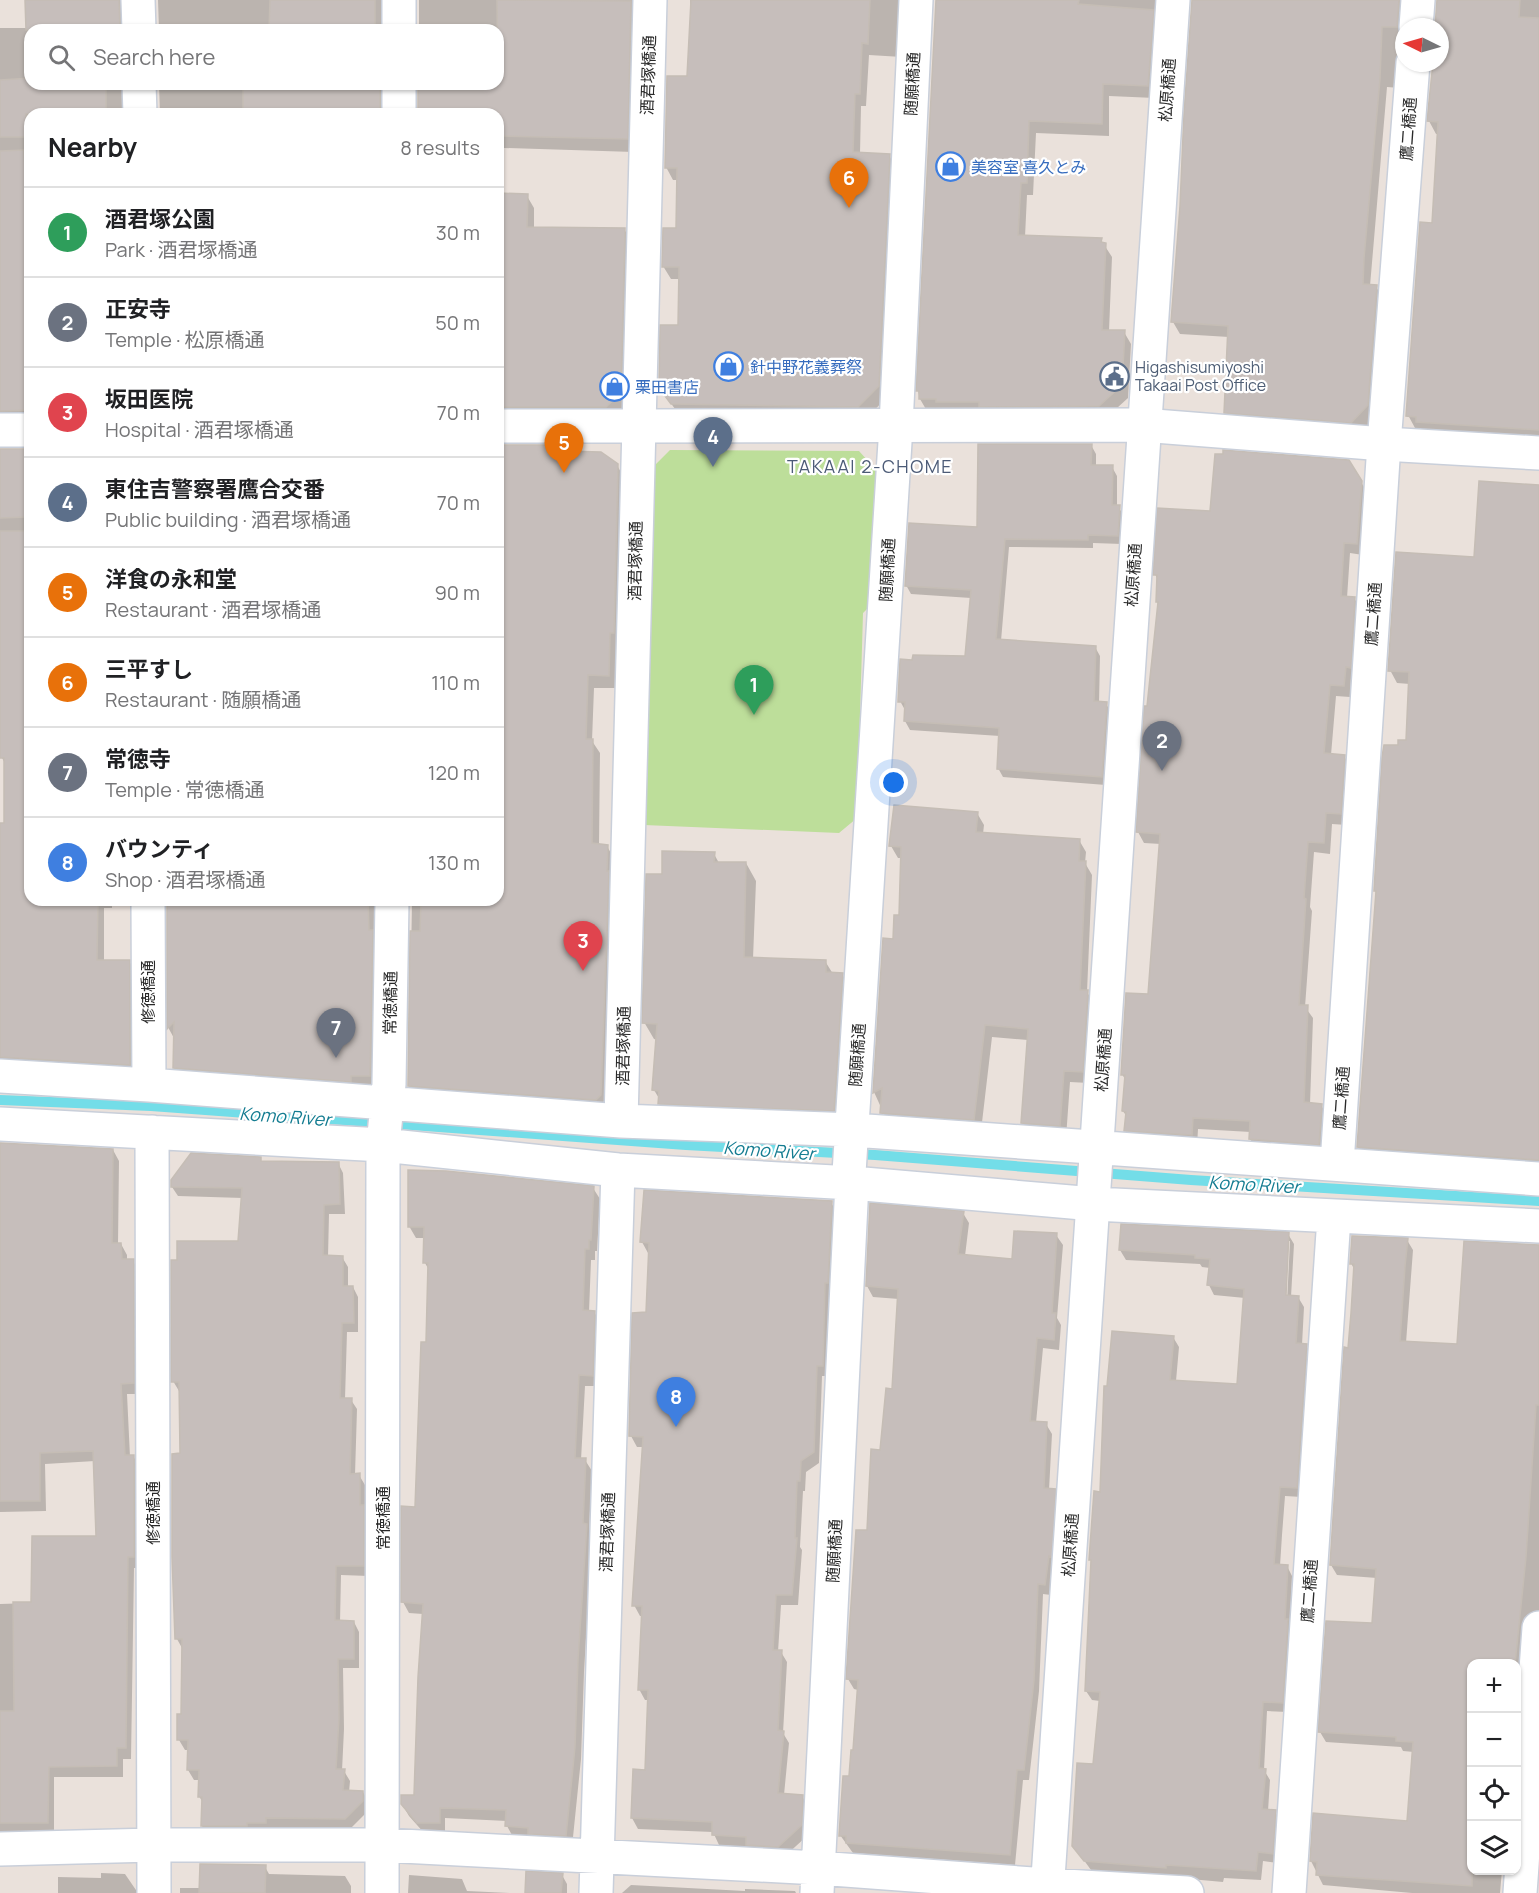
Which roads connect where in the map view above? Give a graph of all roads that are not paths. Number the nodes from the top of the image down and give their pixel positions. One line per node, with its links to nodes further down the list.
1 (138, 0): 8 (street)
2 (399, 0): 9 (street)
3 (650, 0): 17 (street, 酒君塚橋通)
4 (916, 0): 18 (street, 随願橋通)
5 (1173, 0): 15 (street, 松原橋通)
6 (1418, 0): 7 (street)
7 (1417, 18)
8 (139, 24)
9 (399, 24)
10 (1412, 72): 21 (street, 鷹二橋通)
11 (139, 90): 13 (street)
12 (399, 90): 14 (street)
13 (140, 108)
14 (399, 108)
15 (1142, 425): 18 (street); 21 (street); 33 (street, 松原橋通)
16 (504, 426): 17 (street)
17 (638, 426): 18 (street); 28 (street, 酒君塚橋通)
18 (896, 426): 31 (street, 随願橋通)
19 (0, 430): 20 (street)
20 (24, 430)
21 (1384, 444): 22 (street); 34 (street, 鷹二橋通)
22 (1539, 453)
23 (148, 906): 26 (street, 修徳橋通)
24 (392, 906): 27 (street, 常徳橋通)
25 (0, 1076): 26 (street)
26 (149, 1084): 27 (street)
27 (387, 1104): 28 (street); 32 (street, 常徳橋通)
28 (621, 1121): 31 (street)
29 (0, 1124): 30 (street)
30 (152, 1132): 32 (street); 42 (street, 修徳橋通)
31 (853, 1134): 33 (street); 36 (street, 随願橋通)
32 (383, 1144): 35 (street); 43 (street, 常徳橋通)
33 (1098, 1148): 34 (street); 38 (street, 松原橋通)
34 (1337, 1164): 37 (street)
35 (618, 1170): 36 (street); 45 (street, 酒君塚橋通)
36 (850, 1178): 38 (street); 46 (street, 随願橋通)
37 (1539, 1179)
38 (1094, 1200): 39 (street); 47 (street, 松原橋通)
39 (1334, 1216): 40 (street); 52 (street, 鷹二橋通)
40 (1539, 1226)
41 (1539, 1628): 53 (street)
42 (153, 1845): 43 (street); 44 (street); 48 (street, 修徳橋通)
43 (383, 1845): 45 (street); 49 (street, 常徳橋通)
44 (0, 1849)
45 (597, 1856): 46 (street); 50 (street, 酒君塚橋通)
46 (818, 1880): 47 (street)
47 (1047, 1889): 51 (street)
48 (154, 1893)
49 (382, 1893)
50 (596, 1893)
51 (1187, 1893)
52 (1288, 1893)
53 (1520, 1893)

